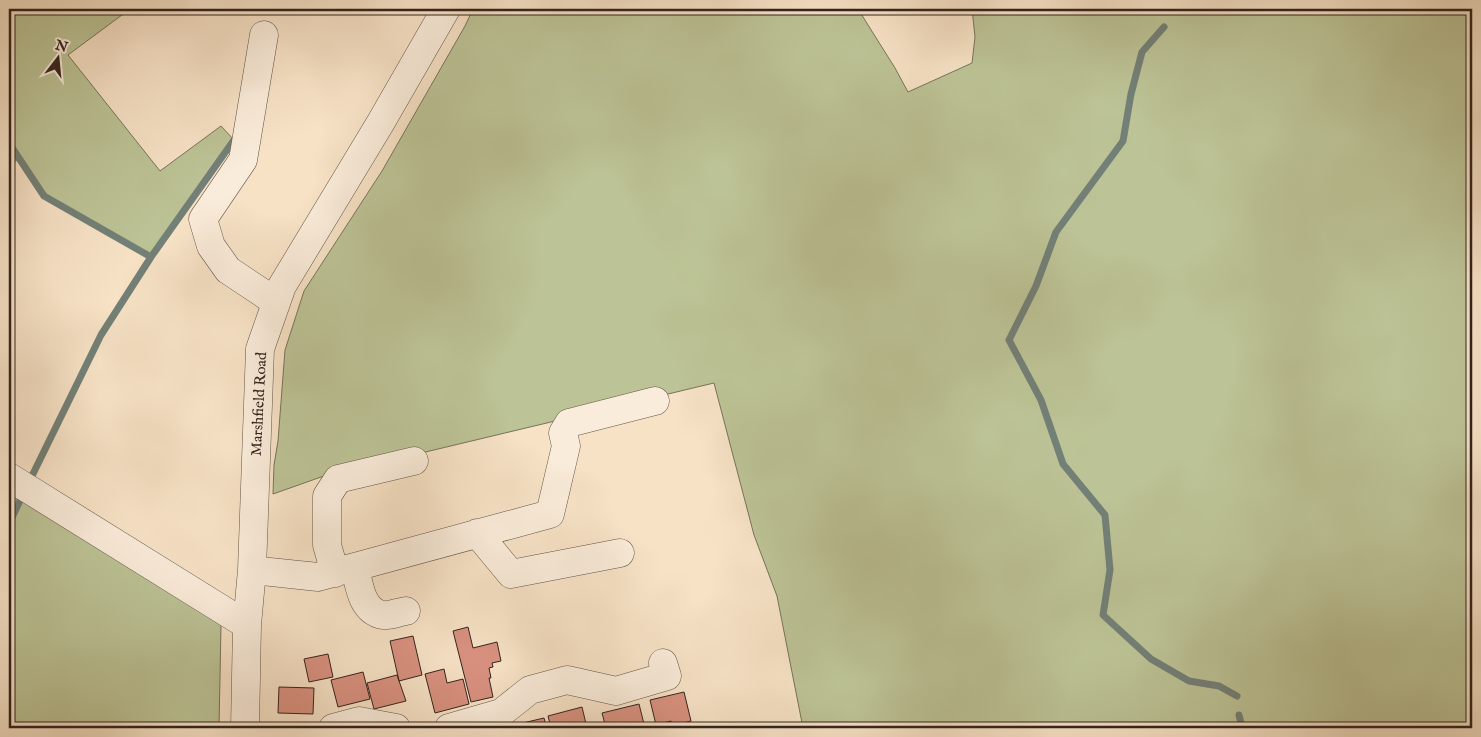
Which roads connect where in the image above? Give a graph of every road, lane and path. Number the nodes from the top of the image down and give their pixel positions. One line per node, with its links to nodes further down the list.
1 (446, 9): 3 (street, Marshfield Road)
2 (264, 35): 3 (street)
3 (276, 302): 9 (street, Marshfield Road)
4 (655, 401): 7 (street)
5 (414, 461): 10 (street)
6 (9, 476): 12 (street)
7 (477, 533): 8 (street); 10 (street)
8 (620, 554)
9 (252, 570): 10 (street); 12 (street, Marshfield Road)
10 (345, 570): 11 (street)
11 (406, 611)
12 (247, 625): 14 (street, Marshfield Road)
13 (664, 663): 17 (street)
14 (245, 728)
15 (333, 728): 16 (street)
16 (396, 728)
17 (449, 728)

